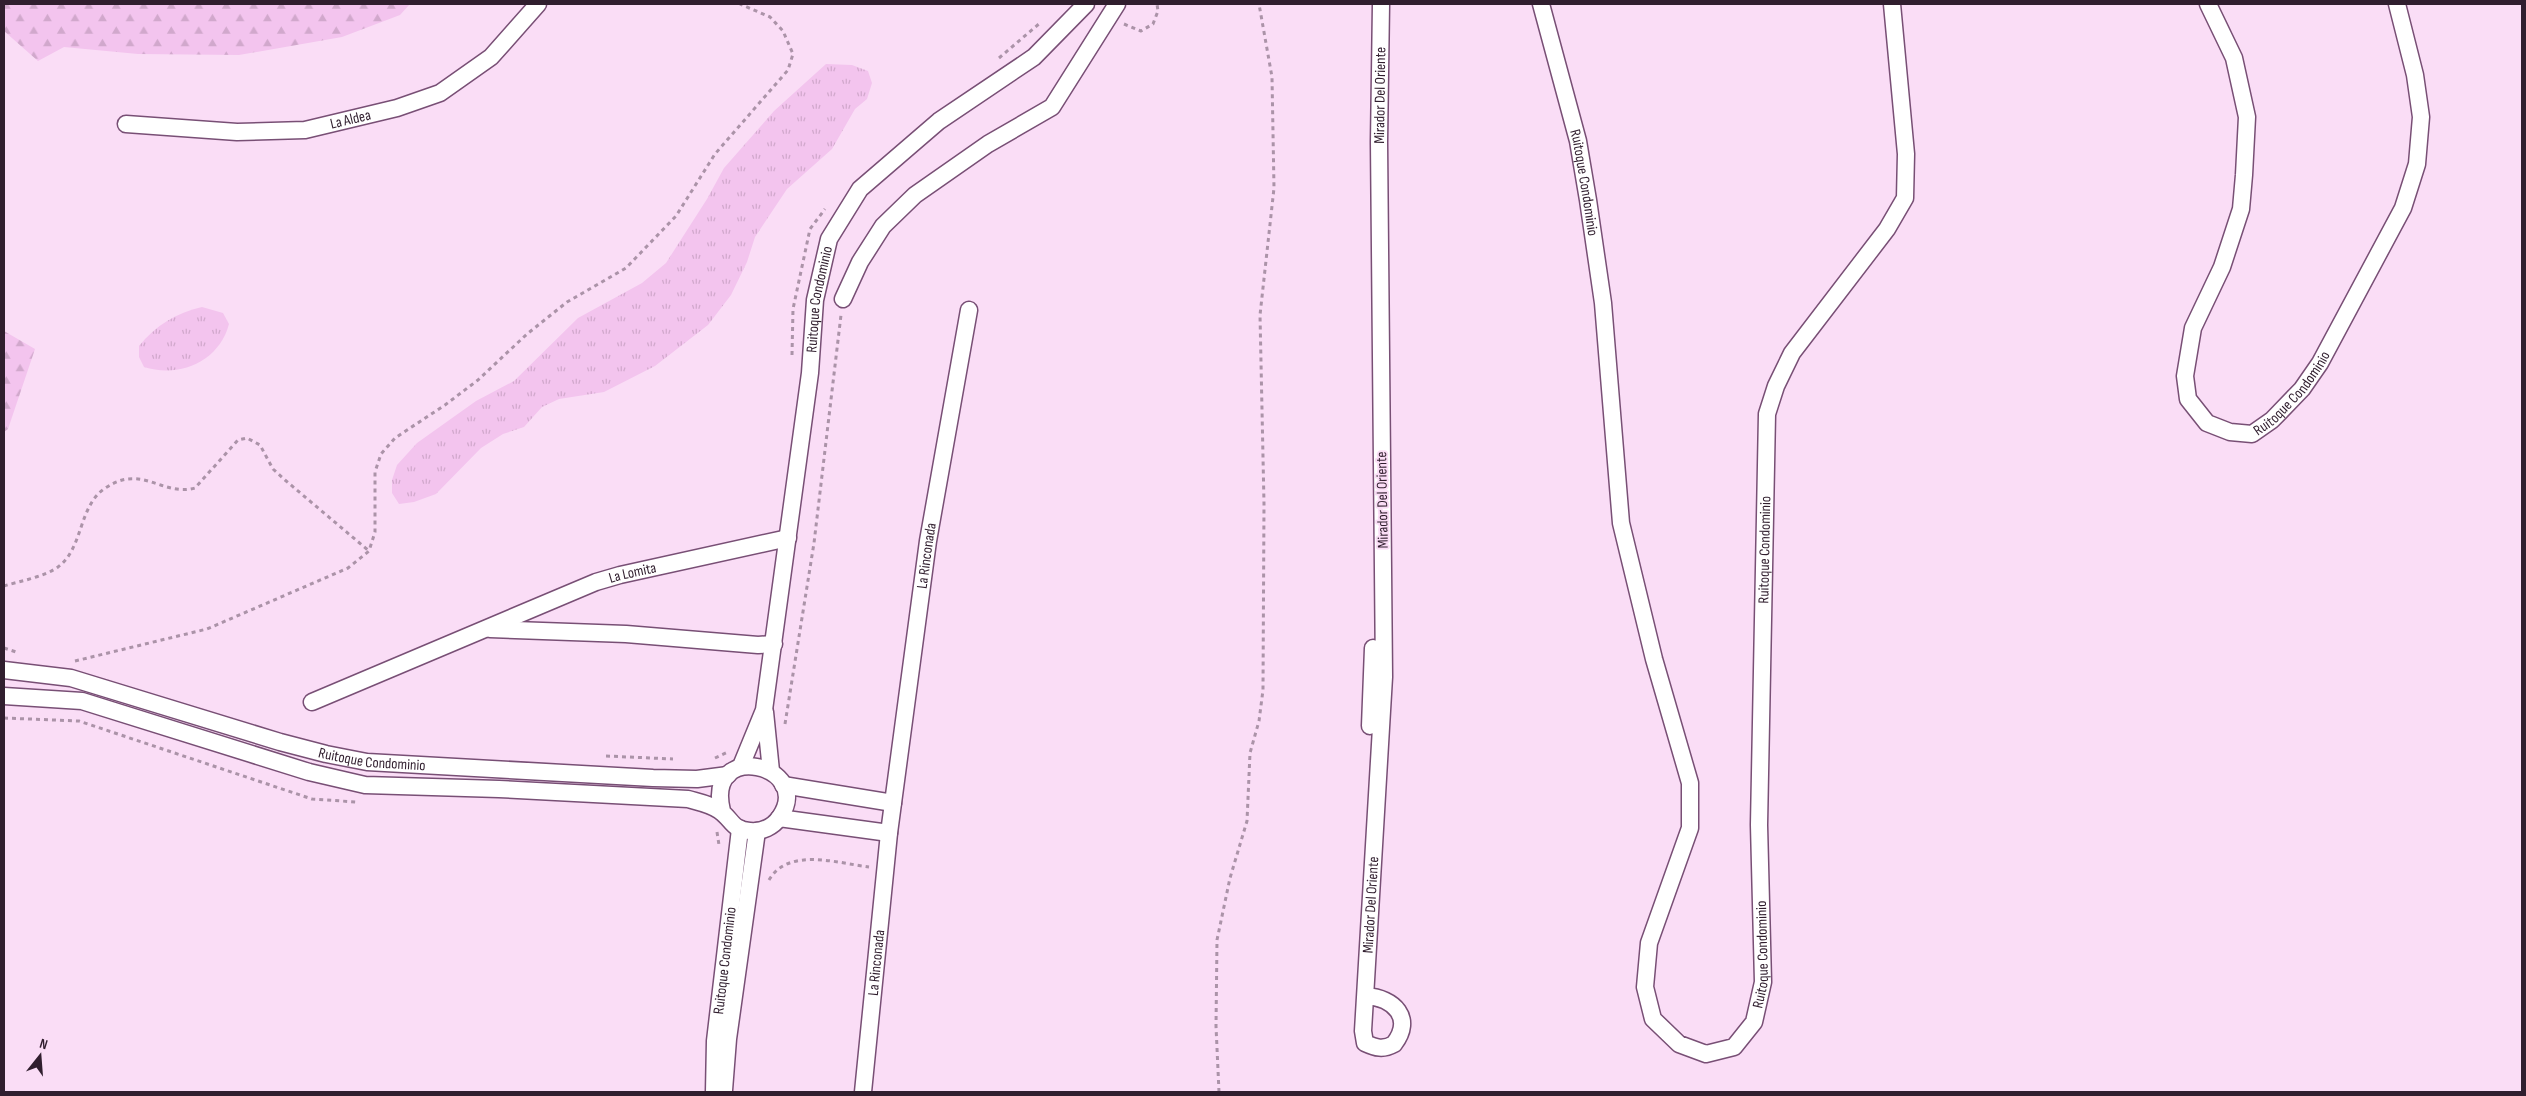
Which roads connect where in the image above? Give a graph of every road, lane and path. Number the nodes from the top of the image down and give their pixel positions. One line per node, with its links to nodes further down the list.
1 (538, 4): 16 (street, La Aldea)
2 (740, 4): 22 (path)
3 (1086, 4): 21 (street, Ruitoque Condominio)
4 (1117, 4): 14 (street)
5 (1156, 4): 14 (path)
6 (1258, 4): 61 (path)
7 (1372, 4): 57 (street)
8 (1381, 4): 56 (street, Mirador Del Oriente)
9 (1541, 4): 10 (street, Ruitoque Condominio)
10 (1892, 4)
11 (2208, 4): 12 (street, Ruitoque Condominio)
12 (2397, 4)
13 (1045, 19): 15 (path)
14 (1109, 19): 18 (street)
15 (993, 62)
16 (126, 124)
17 (826, 208): 20 (path)
18 (843, 299): 37 (path)
19 (969, 310): 46 (street, La Rinconada)
20 (792, 362)
21 (788, 538): 24 (street, La Lomita); 25 (street, Ruitoque Condominio)
22 (368, 551): 23 (path); 28 (path)
23 (4, 586)
24 (485, 629): 25 (street, La Lomita); 34 (street, La Lomita)
25 (774, 644): 35 (street, Ruitoque Condominio)
26 (4, 648): 27 (path)
27 (23, 654)
28 (74, 661)
29 (4, 666): 31 (street, Ruitoque Condominio)
30 (4, 670): 31 (street, Ruitoque Condominio)
31 (26, 673): 33 (street); 42 (street, Ruitoque Condominio)
32 (4, 696): 33 (street, Ruitoque Condominio)
33 (27, 697): 47 (street, Ruitoque Condominio)
34 (312, 702)
35 (764, 710): 42 (street, Ruitoque Condominio); 43 (street, Ruitoque Condominio)
36 (4, 718): 45 (path)
37 (784, 734)
38 (731, 751): 41 (path)
39 (601, 756): 40 (path)
40 (676, 760)
41 (710, 761)
42 (735, 771): 43 (street, Ruitoque Condominio); 47 (street, Ruitoque Condominio)
43 (771, 771): 44 (street)
44 (783, 785): 46 (street); 48 (street)
45 (357, 802)
46 (893, 803): 52 (street, La Rinconada)
47 (722, 811): 50 (street, Ruitoque Condominio)
48 (779, 818): 51 (street); 52 (street)
49 (716, 829): 53 (path)
50 (740, 829): 51 (street); 58 (street, Ruitoque Condominio)
51 (757, 831): 59 (street, Ruitoque Condominio)
52 (889, 833): 54 (street, La Rinconada)
53 (720, 848)
54 (886, 869): 55 (path); 60 (street, La Rinconada)
55 (767, 883)
56 (1366, 996): 57 (street, Mirador Del Oriente); 57 (street)
57 (1365, 1042)
58 (714, 1092)
59 (724, 1092)
60 (863, 1092)
61 (1219, 1092)

